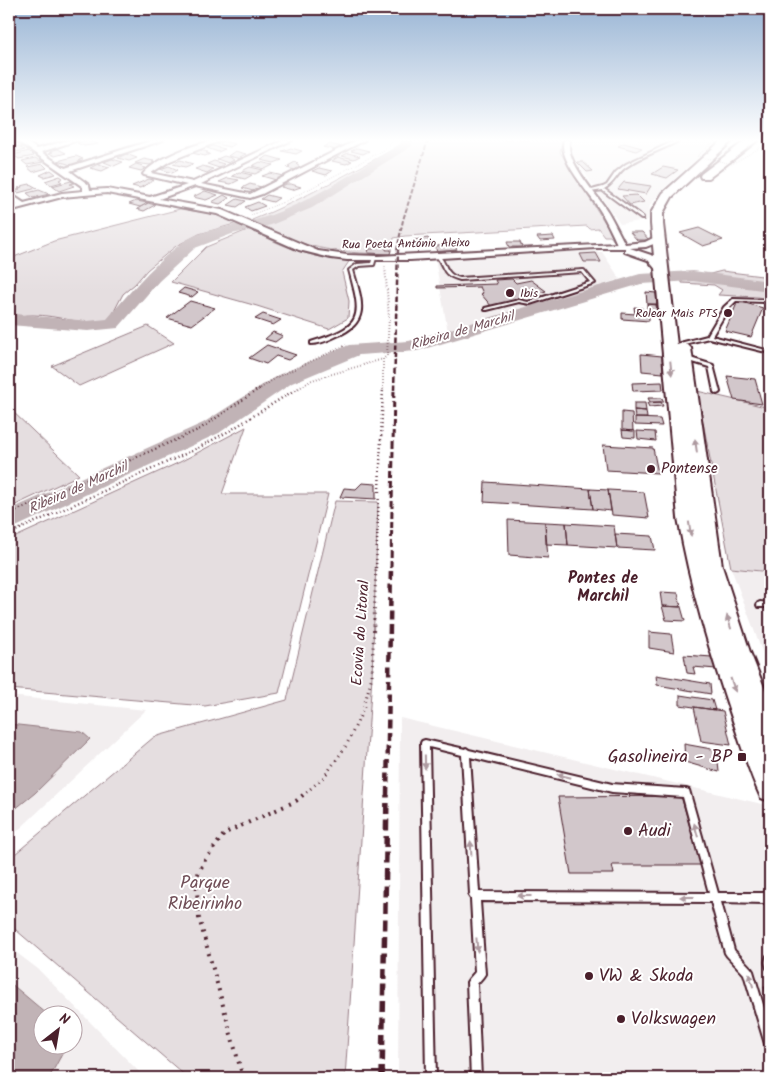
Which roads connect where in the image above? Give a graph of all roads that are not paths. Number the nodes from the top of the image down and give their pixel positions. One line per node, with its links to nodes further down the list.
1 (80, 191): 15 (street, Rua Poeta António Aleixo)
2 (103, 191): 13 (street, Rua Poeta António Aleixo)
3 (174, 191): 14 (street)
4 (188, 191): 14 (street)
5 (216, 191): 6 (street)
6 (265, 191)
7 (590, 191): 8 (lane); 17 (street)
8 (594, 191)
9 (605, 191): 18 (lane)
10 (671, 191): 19 (main road)
11 (683, 191): 25 (main road)
12 (9, 195): 15 (street)
13 (143, 198): 14 (street, Rua Poeta António Aleixo); 14 (street)
14 (167, 199): 24 (street, Rua Poeta António Aleixo)
15 (22, 205): 16 (street, Rua Poeta António Aleixo)
16 (9, 209)
17 (604, 211): 20 (street); 21 (street)
18 (642, 218)
19 (658, 239): 21 (street, Rua Poeta António Aleixo); 25 (main road)
20 (622, 244): 21 (street, Rua Poeta António Aleixo); 22 (street, Rua Poeta António Aleixo)
21 (634, 245)
22 (576, 248): 23 (street, Rua Poeta António Aleixo); 25 (street, Rua Poeta António Aleixo)
23 (438, 256): 24 (street, Rua Poeta António Aleixo); 27 (lane)
24 (378, 258): 29 (lane)
25 (668, 278): 30 (main road); 37 (main road, one-way to 37)
26 (765, 301): 28 (lane)
27 (488, 309)
28 (709, 337): 30 (lane); 31 (lane)
29 (313, 343)
30 (683, 351): 32 (lane); 35 (main road, one-way to 30)
31 (770, 352)
32 (717, 392)
33 (760, 605): 34 (lane)
34 (770, 605)
35 (770, 733)
36 (466, 752): 39 (lane, one-way to 36); 40 (lane, one-way to 36); 44 (lane, one-way to 44)
37 (770, 789)
38 (770, 895): 40 (lane)
39 (474, 896): 40 (lane, one-way to 39); 45 (lane, one-way to 45)
40 (714, 897): 43 (lane, one-way to 40)
41 (770, 959): 42 (lane)
42 (770, 965)
43 (770, 1044)
44 (431, 1078)
45 (476, 1078)

